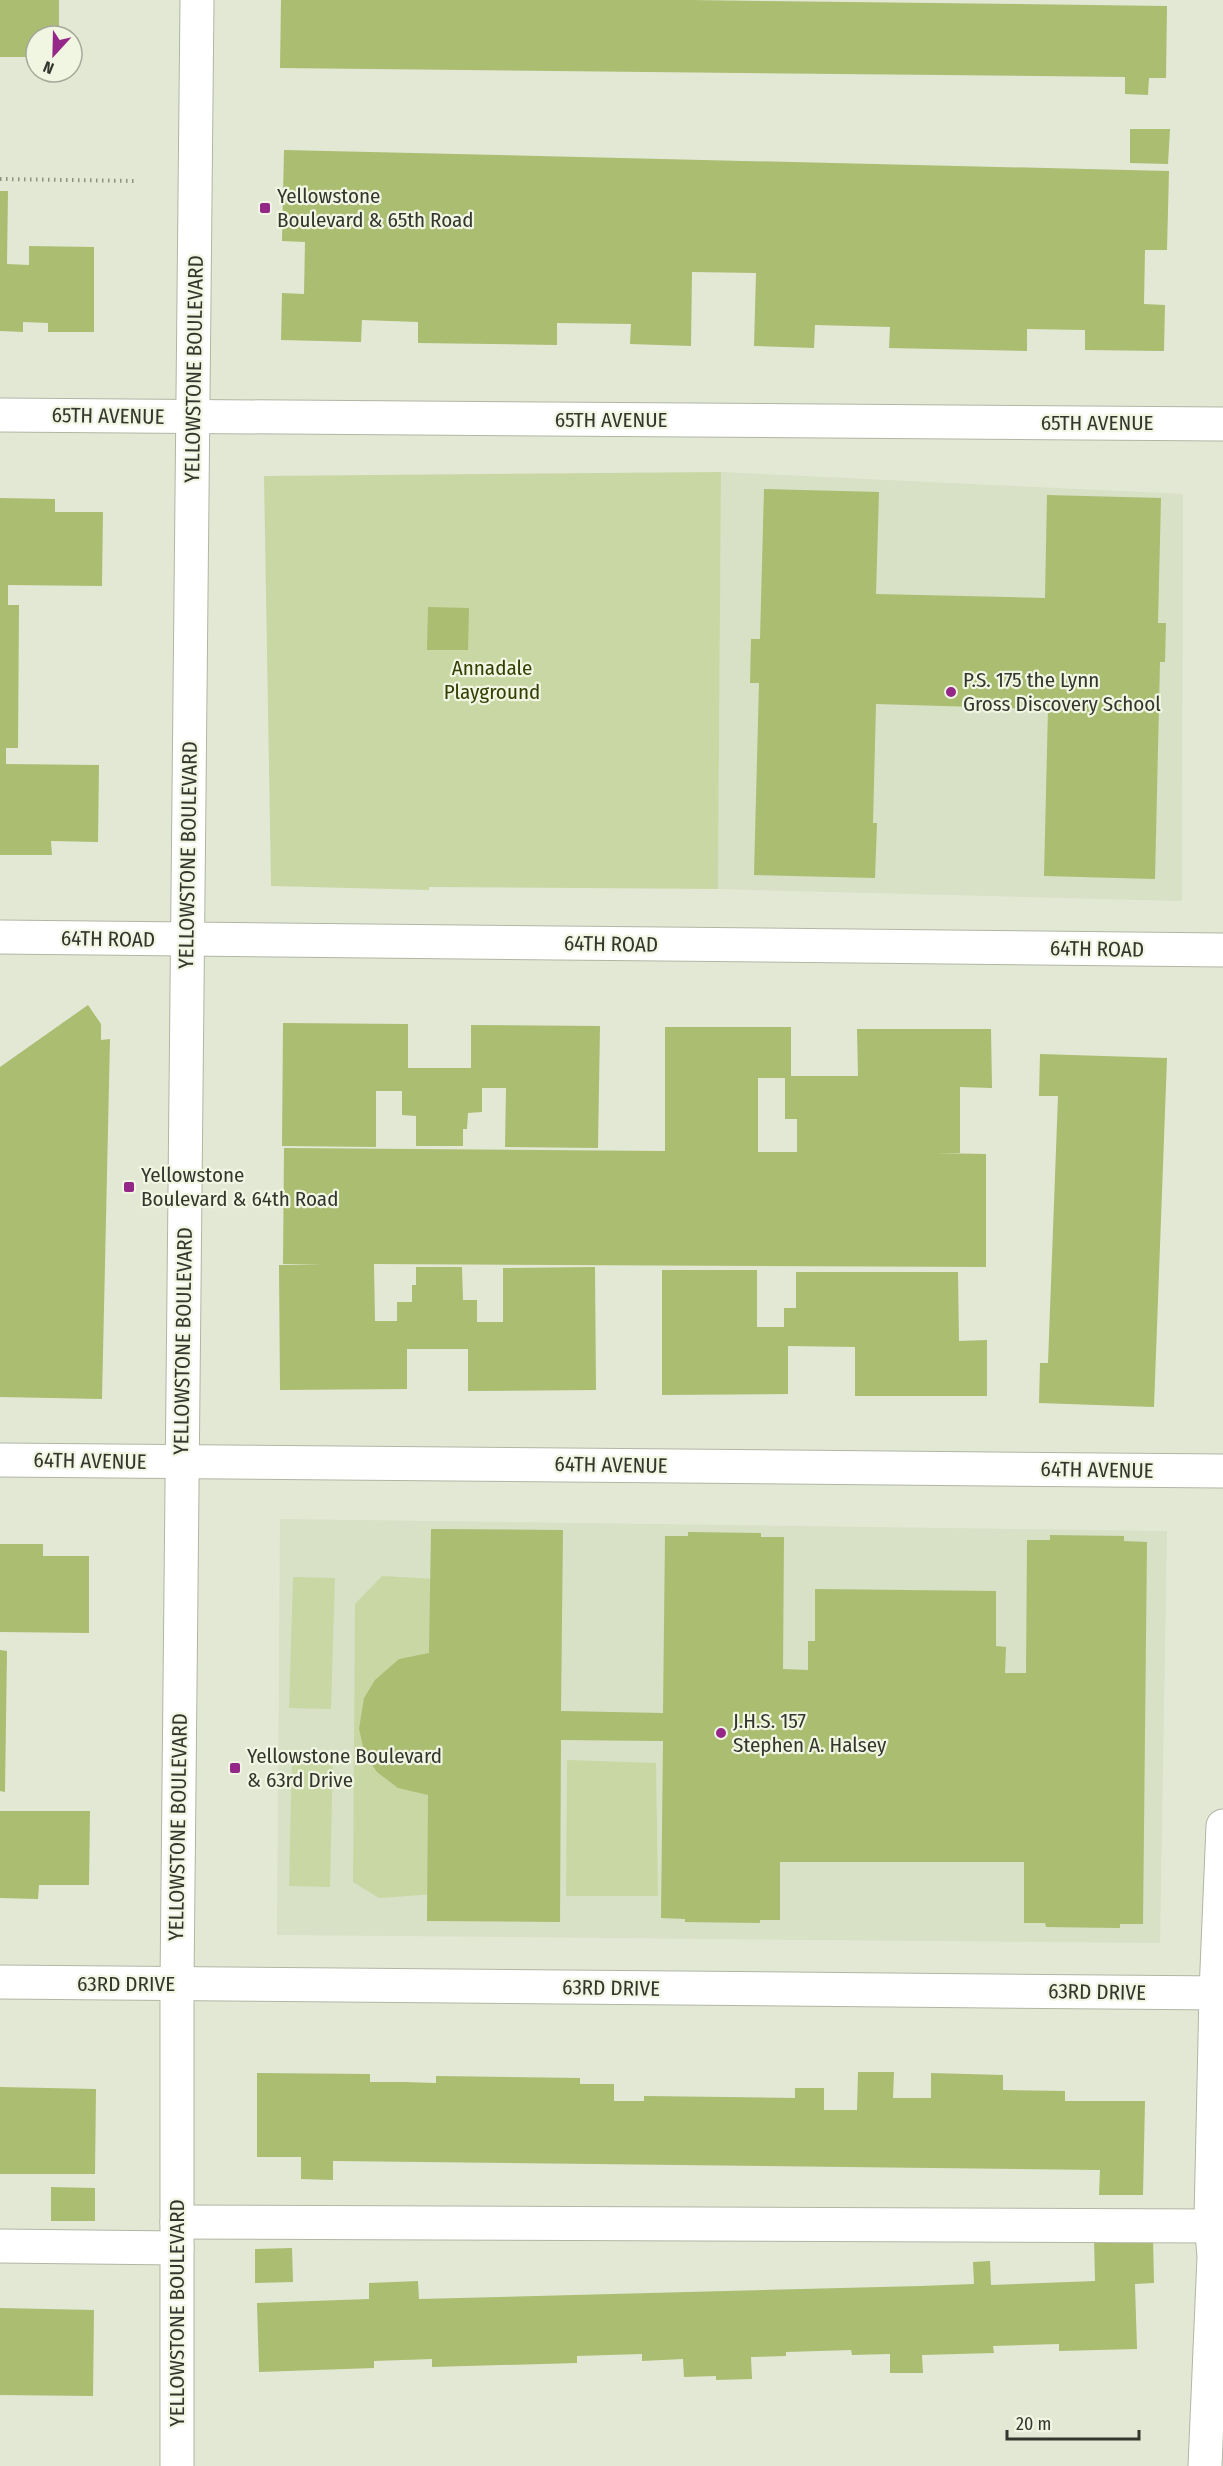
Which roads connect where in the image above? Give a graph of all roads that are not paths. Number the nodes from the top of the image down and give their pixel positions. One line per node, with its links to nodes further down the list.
1 (197, 0): 3 (street, YELLOWSTONE BOULEVARD)
2 (0, 415): 3 (street, 65TH AVENUE)
3 (193, 417): 4 (street, 65TH AVENUE); 6 (street, YELLOWSTONE BOULEVARD)
4 (1223, 424)
5 (0, 937): 6 (street, 64TH ROAD)
6 (188, 939): 7 (street, 64TH ROAD); 9 (street, YELLOWSTONE BOULEVARD)
7 (1223, 950)
8 (0, 1460): 9 (street, 64TH AVENUE)
9 (182, 1461): 10 (street, 64TH AVENUE); 13 (street, YELLOWSTONE BOULEVARD)
10 (1223, 1471)
11 (1223, 1826): 14 (street)
12 (0, 1982): 13 (street, 63RD DRIVE)
13 (177, 1984): 14 (street, 63RD DRIVE); 15 (street, YELLOWSTONE BOULEVARD)
14 (1219, 1993): 17 (street)
15 (177, 2235): 16 (street); 17 (street); 18 (street, YELLOWSTONE BOULEVARD)
16 (0, 2246)
17 (1216, 2249): 19 (street)
18 (177, 2466)
19 (1205, 2466)

